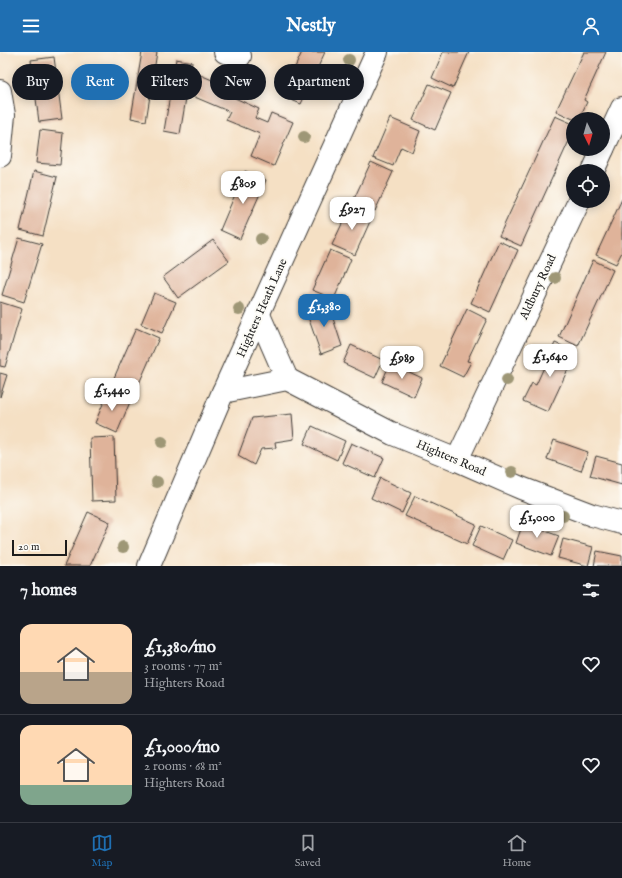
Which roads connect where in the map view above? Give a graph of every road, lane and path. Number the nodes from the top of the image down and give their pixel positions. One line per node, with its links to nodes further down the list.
1 (378, 52): 7 (street, Highters Heath Lane)
2 (0, 91): 5 (street)
3 (622, 108): 4 (street)
4 (610, 134)
5 (0, 156)
6 (576, 208): 10 (street, Aldbury Road)
7 (259, 315): 8 (street); 9 (street, Highters Heath Lane)
8 (287, 378): 9 (street); 10 (street, Highters Road)
9 (224, 392): 12 (street, Highters Heath Lane)
10 (457, 460): 11 (street, Highters Road)
11 (622, 523)
12 (149, 566)

